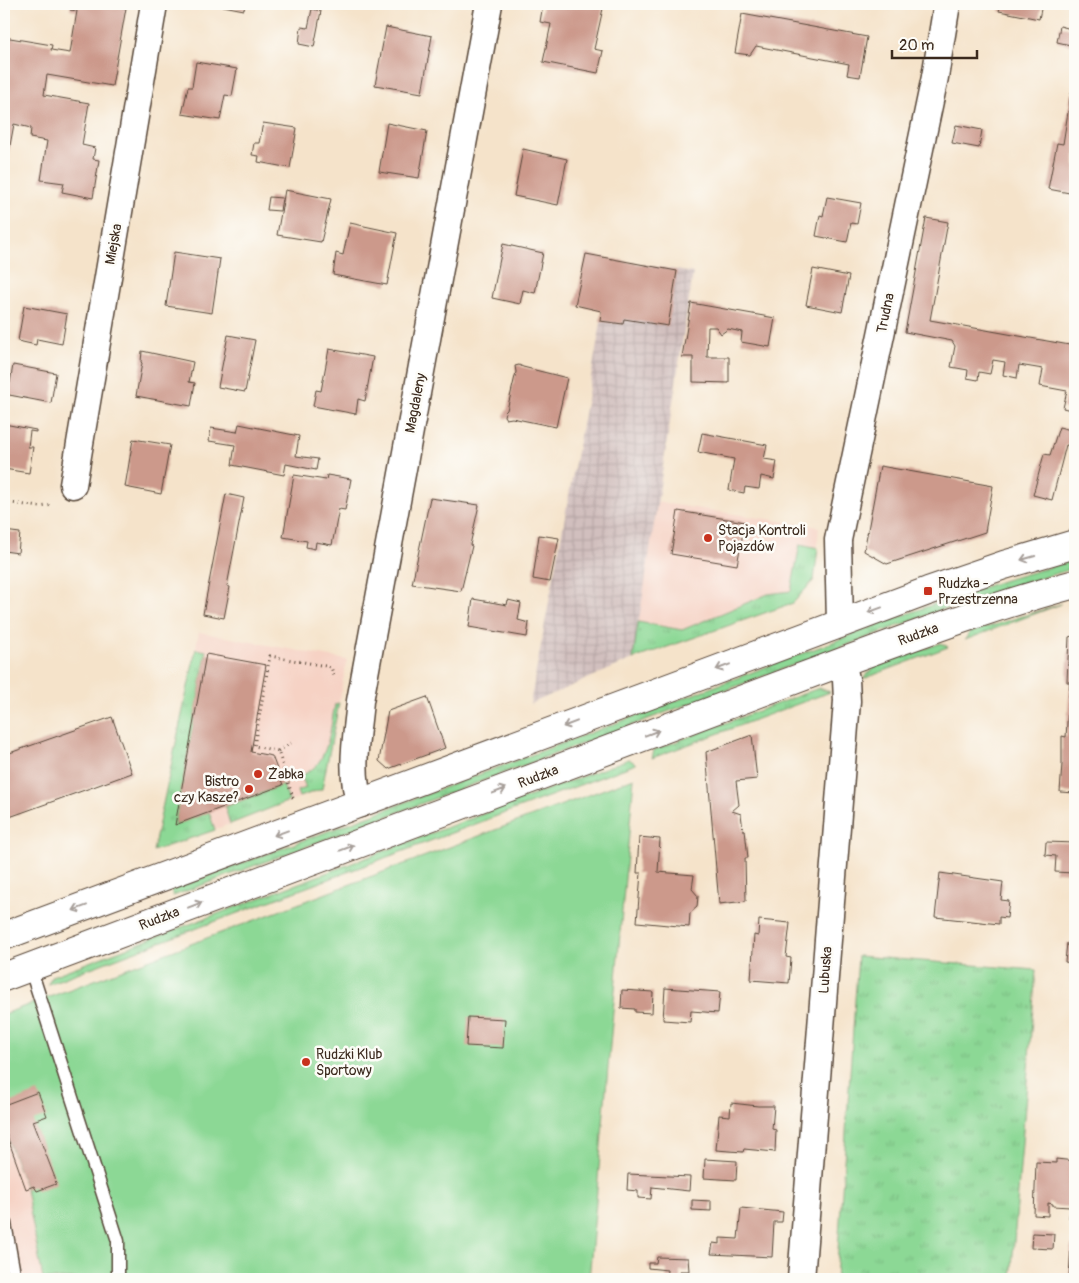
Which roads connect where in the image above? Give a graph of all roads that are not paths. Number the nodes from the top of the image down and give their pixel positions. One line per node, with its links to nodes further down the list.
1 (154, 4): 4 (street, Miejska)
2 (489, 4): 9 (street, Magdaleny)
3 (947, 4): 7 (street, Trudna)
4 (73, 484)
5 (1075, 544): 7 (street, one-way to 7)
6 (1075, 584): 8 (street, Rudzka)
7 (840, 623): 9 (street, one-way to 9)
8 (842, 662): 11 (street, Rudzka, one-way to 8); 18 (street, Lubuska)
9 (360, 804): 10 (street, one-way to 10)
10 (105, 899): 11 (street); 12 (street, one-way to 12)
11 (117, 934): 13 (street, Rudzka)
12 (4, 936)
13 (30, 967): 14 (street, Rudzka); 17 (lane)
14 (4, 976)
15 (4, 1218): 16 (lane)
16 (15, 1279)
17 (118, 1279)
18 (801, 1279)

